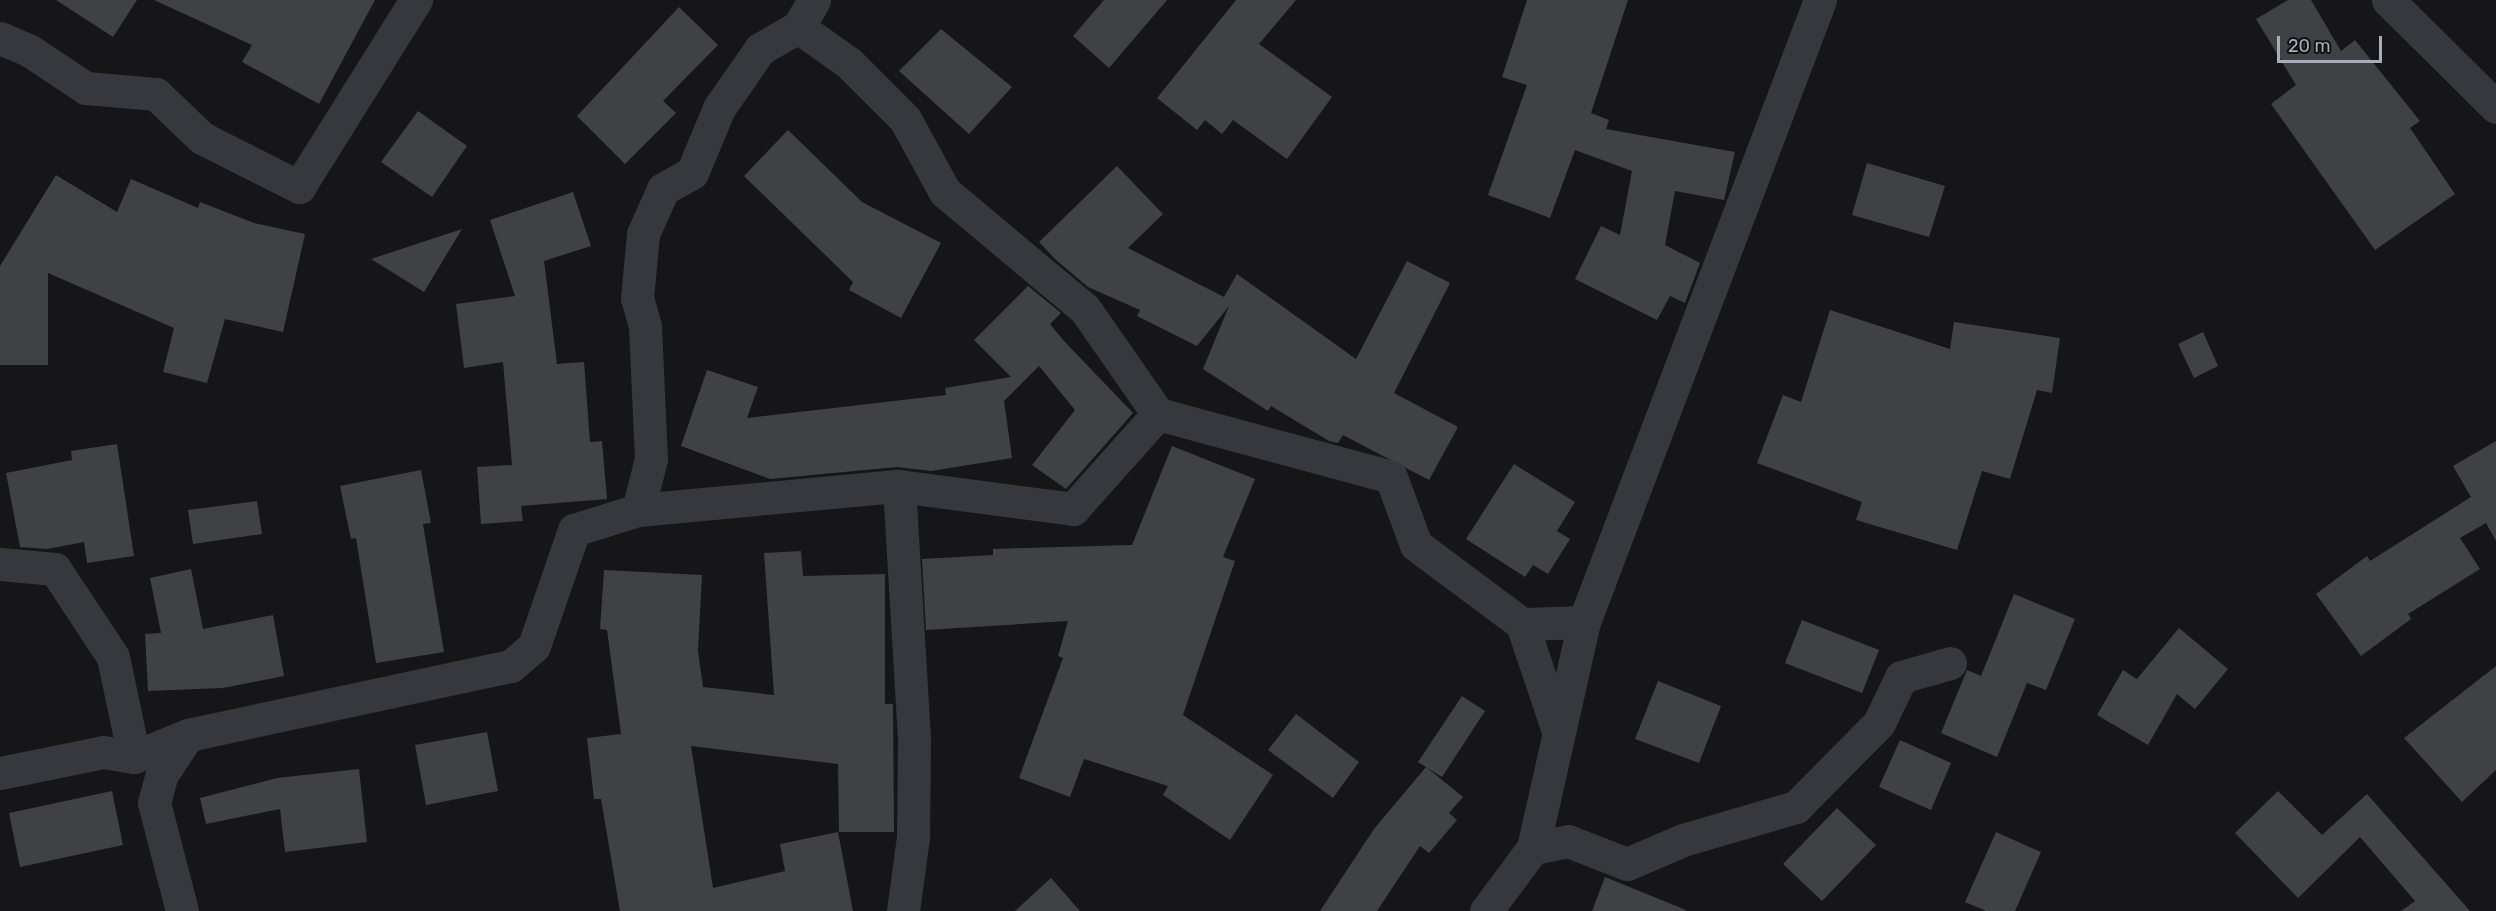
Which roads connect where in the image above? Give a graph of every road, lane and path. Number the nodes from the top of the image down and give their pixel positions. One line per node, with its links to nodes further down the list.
1 (416, 0): 5 (street)
2 (1821, 0): 11 (street)
3 (2388, 0): 6 (street)
4 (806, 14): 7 (street); 9 (street)
5 (0, 38)
6 (2496, 107)
7 (1158, 414): 8 (street); 12 (street)
8 (899, 486): 9 (street); 21 (street)
9 (638, 510): 15 (street)
10 (0, 564): 16 (street)
11 (1584, 622): 12 (street); 14 (street)
12 (1522, 624): 14 (street)
13 (1950, 663): 19 (street)
14 (1557, 728): 19 (street)
15 (188, 735): 16 (street); 18 (street)
16 (118, 755): 17 (street); 18 (street)
17 (0, 773)
18 (154, 803): 20 (street)
19 (1533, 848): 22 (street)
20 (182, 911)
21 (903, 911)
22 (1486, 911)

